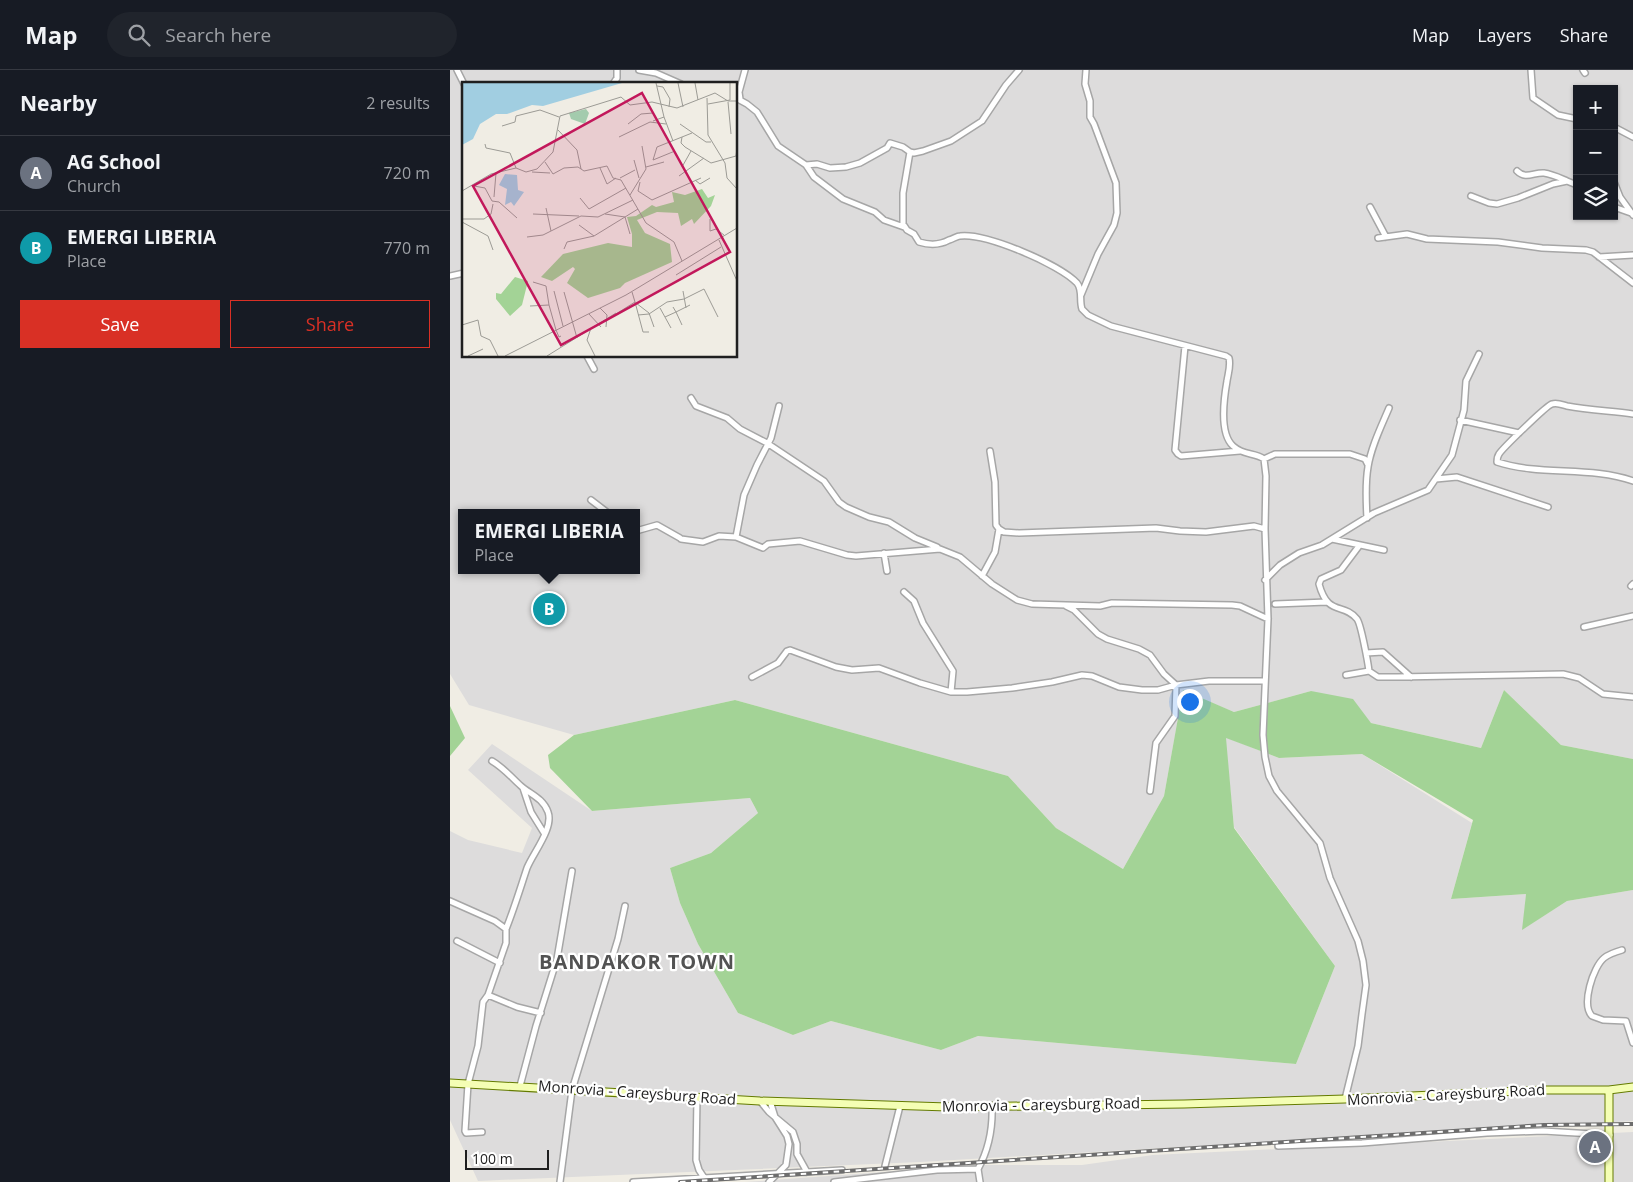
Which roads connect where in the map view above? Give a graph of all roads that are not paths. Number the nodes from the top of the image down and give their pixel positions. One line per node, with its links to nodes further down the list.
1 (457, 70): 7 (street)
2 (639, 70): 8 (street)
3 (746, 70): 9 (street)
4 (1019, 70): 13 (street)
5 (1086, 70): 29 (street)
6 (1531, 70): 10 (street)
7 (463, 82)
8 (676, 82)
9 (738, 99): 14 (street)
10 (1573, 118)
11 (1618, 129): 12 (street)
12 (1633, 137)
13 (910, 152): 14 (street); 23 (street)
14 (806, 165): 23 (street)
15 (1517, 171): 16 (street)
16 (1567, 181): 17 (street); 19 (street)
17 (1573, 183)
18 (1618, 192): 22 (street)
19 (1471, 196)
20 (1370, 207): 24 (street)
21 (1618, 209): 22 (street)
22 (1632, 214)
23 (904, 227): 29 (street)
24 (1386, 237): 25 (street); 27 (street)
25 (1378, 238)
26 (1633, 255): 27 (street)
27 (1599, 257): 28 (street)
28 (1633, 283)
29 (1081, 295): 30 (street)
30 (1185, 346): 42 (street); 42 (street)
31 (1479, 354): 38 (street)
32 (588, 358): 33 (street)
33 (594, 368)
34 (691, 398): 40 (street)
35 (779, 406): 40 (street)
36 (1389, 408): 44 (street)
37 (1633, 414): 39 (street)
38 (1460, 420): 39 (street); 45 (street)
39 (1519, 434): 46 (street)
40 (767, 443): 54 (street); 57 (street)
41 (990, 451): 51 (street)
42 (1241, 451): 43 (street)
43 (1264, 459): 44 (street); 53 (street)
44 (1368, 465): 50 (street)
45 (1436, 479): 48 (street); 50 (street)
46 (1633, 482)
47 (591, 500): 49 (street)
48 (1548, 508)
49 (603, 509)
50 (1366, 518): 55 (street)
51 (999, 529): 53 (street); 61 (street)
52 (640, 530): 54 (street)
53 (1265, 530): 62 (street)
54 (736, 537): 59 (street)
55 (1332, 539): 56 (street); 62 (street)
56 (1359, 546): 58 (street); 64 (street)
57 (940, 549): 59 (street); 61 (street)
58 (1384, 550)
59 (884, 553): 60 (street)
60 (887, 571)
61 (982, 576): 66 (street)
62 (1266, 580): 68 (street)
63 (904, 592): 77 (street)
64 (1327, 602): 65 (street); 70 (street)
65 (1275, 604)
66 (1074, 608): 68 (street); 76 (street)
67 (1633, 616): 69 (street)
68 (1268, 619): 75 (street)
69 (1584, 627)
70 (1366, 653): 71 (street); 74 (street)
71 (1369, 671): 72 (street); 74 (street)
72 (1346, 675)
73 (752, 677): 77 (street)
74 (1412, 678): 78 (street)
75 (1266, 681): 76 (street); 100 (street)
76 (1176, 685): 77 (street); 81 (street)
77 (951, 692)
78 (1633, 697)
79 (492, 761): 80 (street)
80 (523, 788): 82 (street); 82 (street)
81 (1150, 790)
82 (544, 833): 86 (street)
83 (572, 871): 91 (street)
84 (450, 901): 86 (street)
85 (625, 906): 97 (street)
86 (506, 929): 89 (street)
87 (457, 941): 89 (street)
88 (1622, 950): 92 (street)
89 (500, 963): 90 (street)
90 (488, 995): 91 (street); 94 (street)
91 (541, 1013): 95 (street)
92 (1633, 1042)
93 (450, 1083): 94 (main road, Monrovia - Careysburg Road)
94 (468, 1084): 95 (main road, Monrovia - Careysburg Road); 106 (street)
95 (520, 1086): 97 (main road, Monrovia - Careysburg Road)
96 (1633, 1087): 98 (main road, Monrovia - Careysburg Road)
97 (572, 1090): 99 (main road, Monrovia - Careysburg Road); 118 (street)
98 (1609, 1090): 100 (main road, Monrovia - Careysburg Road); 107 (main road)
99 (697, 1097): 101 (main road, Monrovia - Careysburg Road); 115 (street)
100 (1345, 1099): 104 (main road, Monrovia - Careysburg Road)
101 (760, 1101): 102 (main road, Monrovia - Careysburg Road); 105 (street)
102 (770, 1101): 103 (main road, Monrovia - Careysburg Road); 105 (street)
103 (900, 1106): 104 (main road, Monrovia - Careysburg Road); 109 (street)
104 (992, 1106): 110 (street)
105 (775, 1117): 112 (street); 113 (street)
106 (482, 1132)
107 (1610, 1135): 108 (street); 124 (main road)
108 (1278, 1146)
109 (885, 1166)
110 (978, 1169): 114 (street); 122 (street); 123 (street)
111 (842, 1170): 112 (street)
112 (807, 1172): 113 (street)
113 (778, 1174): 115 (street); 117 (street)
114 (884, 1179): 121 (street)
115 (706, 1180): 116 (street)
116 (661, 1181): 119 (street)
117 (770, 1181): 120 (street)
118 (560, 1182)
119 (632, 1182)
120 (779, 1182)
121 (834, 1182)
122 (974, 1182)
123 (980, 1182)
124 (1609, 1182)

